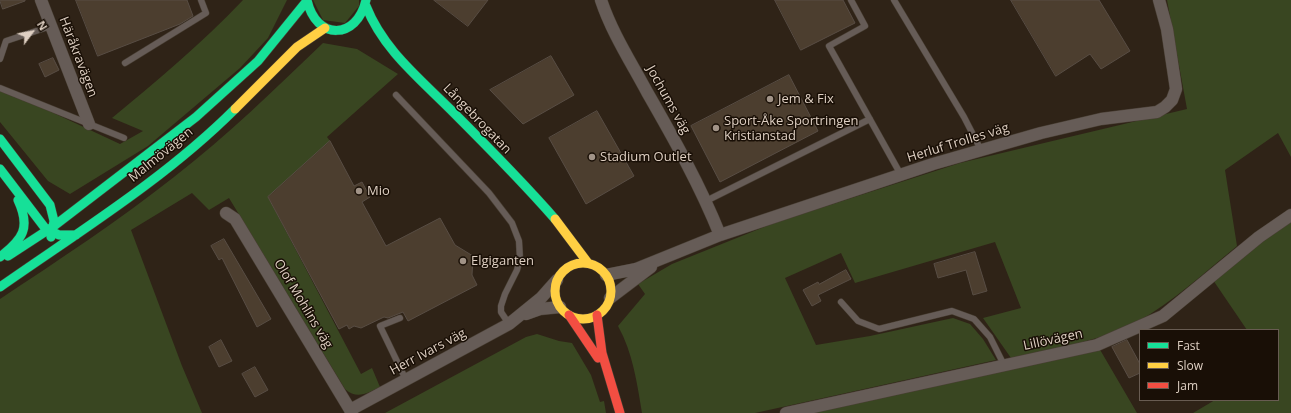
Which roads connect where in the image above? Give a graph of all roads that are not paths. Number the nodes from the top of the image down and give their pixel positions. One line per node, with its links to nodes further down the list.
1 (41, 0): 9 (street, Häråkravägen)
2 (201, 0): 18 (lane)
3 (601, 0): 31 (street, Jochums väg)
4 (852, 0): 21 (lane)
5 (894, 0): 25 (lane)
6 (1159, 0): 25 (street, Herluf Trolles väg)
7 (307, 1): 10 (main road); 26 (main road, Malmövägen)
8 (366, 3): 11 (main road); 16 (main road, Långebrogatan)
9 (51, 26): 15 (lane); 22 (street, Häråkravägen)
10 (325, 28): 11 (main road); 36 (main road, Malmövägen)
11 (348, 28): 12 (main road)
12 (359, 32)
13 (0, 36): 15 (lane)
14 (370, 37): 16 (main road, Långebrogatan)
15 (6, 41): 17 (lane)
16 (395, 54): 32 (main road, Långebrogatan)
17 (0, 59)
18 (125, 63)
19 (0, 88): 22 (lane)
20 (396, 95): 54 (lane)
21 (870, 118): 28 (lane); 31 (lane)
22 (89, 124): 23 (lane)
23 (124, 138)
24 (0, 139): 30 (main road)
25 (981, 150): 28 (street, Herluf Trolles väg)
26 (132, 168): 30 (main road); 35 (main road, Malmövägen)
27 (0, 169): 29 (main road)
28 (901, 174): 37 (street, Herluf Trolles väg)
29 (7, 178): 35 (main road); 39 (main road)
30 (45, 197): 35 (main road)
31 (706, 201): 37 (street, Jochums väg)
32 (540, 204): 38 (main road, Långebrogatan); 43 (main road, Långebrogatan)
33 (226, 213): 58 (street, Olof Mohlins väg)
34 (1291, 215): 55 (street, Lillövägen)
35 (52, 229): 36 (main road); 41 (main road, Malmövägen); 46 (main road)
36 (76, 235): 46 (main road, Malmövägen)
37 (720, 235): 42 (street, Herluf Trolles väg)
38 (564, 245)
39 (0, 257)
40 (566, 257): 45 (main road)
41 (0, 261)
42 (658, 262): 44 (street, Herluf Trolles väg); 48 (street, Herluf Trolles väg)
43 (588, 263): 44 (main road); 45 (main road)
44 (606, 275): 48 (main road)
45 (560, 276): 50 (main road); 52 (street, Herr Ivars väg)
46 (13, 278): 47 (main road, Malmövägen)
47 (0, 286)
48 (610, 298): 51 (main road)
49 (841, 302): 55 (lane)
50 (565, 311): 51 (main road); 52 (street, Herr Ivars väg); 56 (main road)
51 (597, 315): 56 (main road)
52 (520, 317): 54 (street, Herr Ivars väg)
53 (400, 318): 57 (lane)
54 (509, 324): 57 (street, Herr Ivars väg)
55 (1004, 365): 60 (street, Lillövägen)
56 (606, 369): 59 (main road)
57 (406, 380): 58 (street, Herr Ivars väg)
58 (351, 411)
59 (620, 413)
60 (786, 413)

